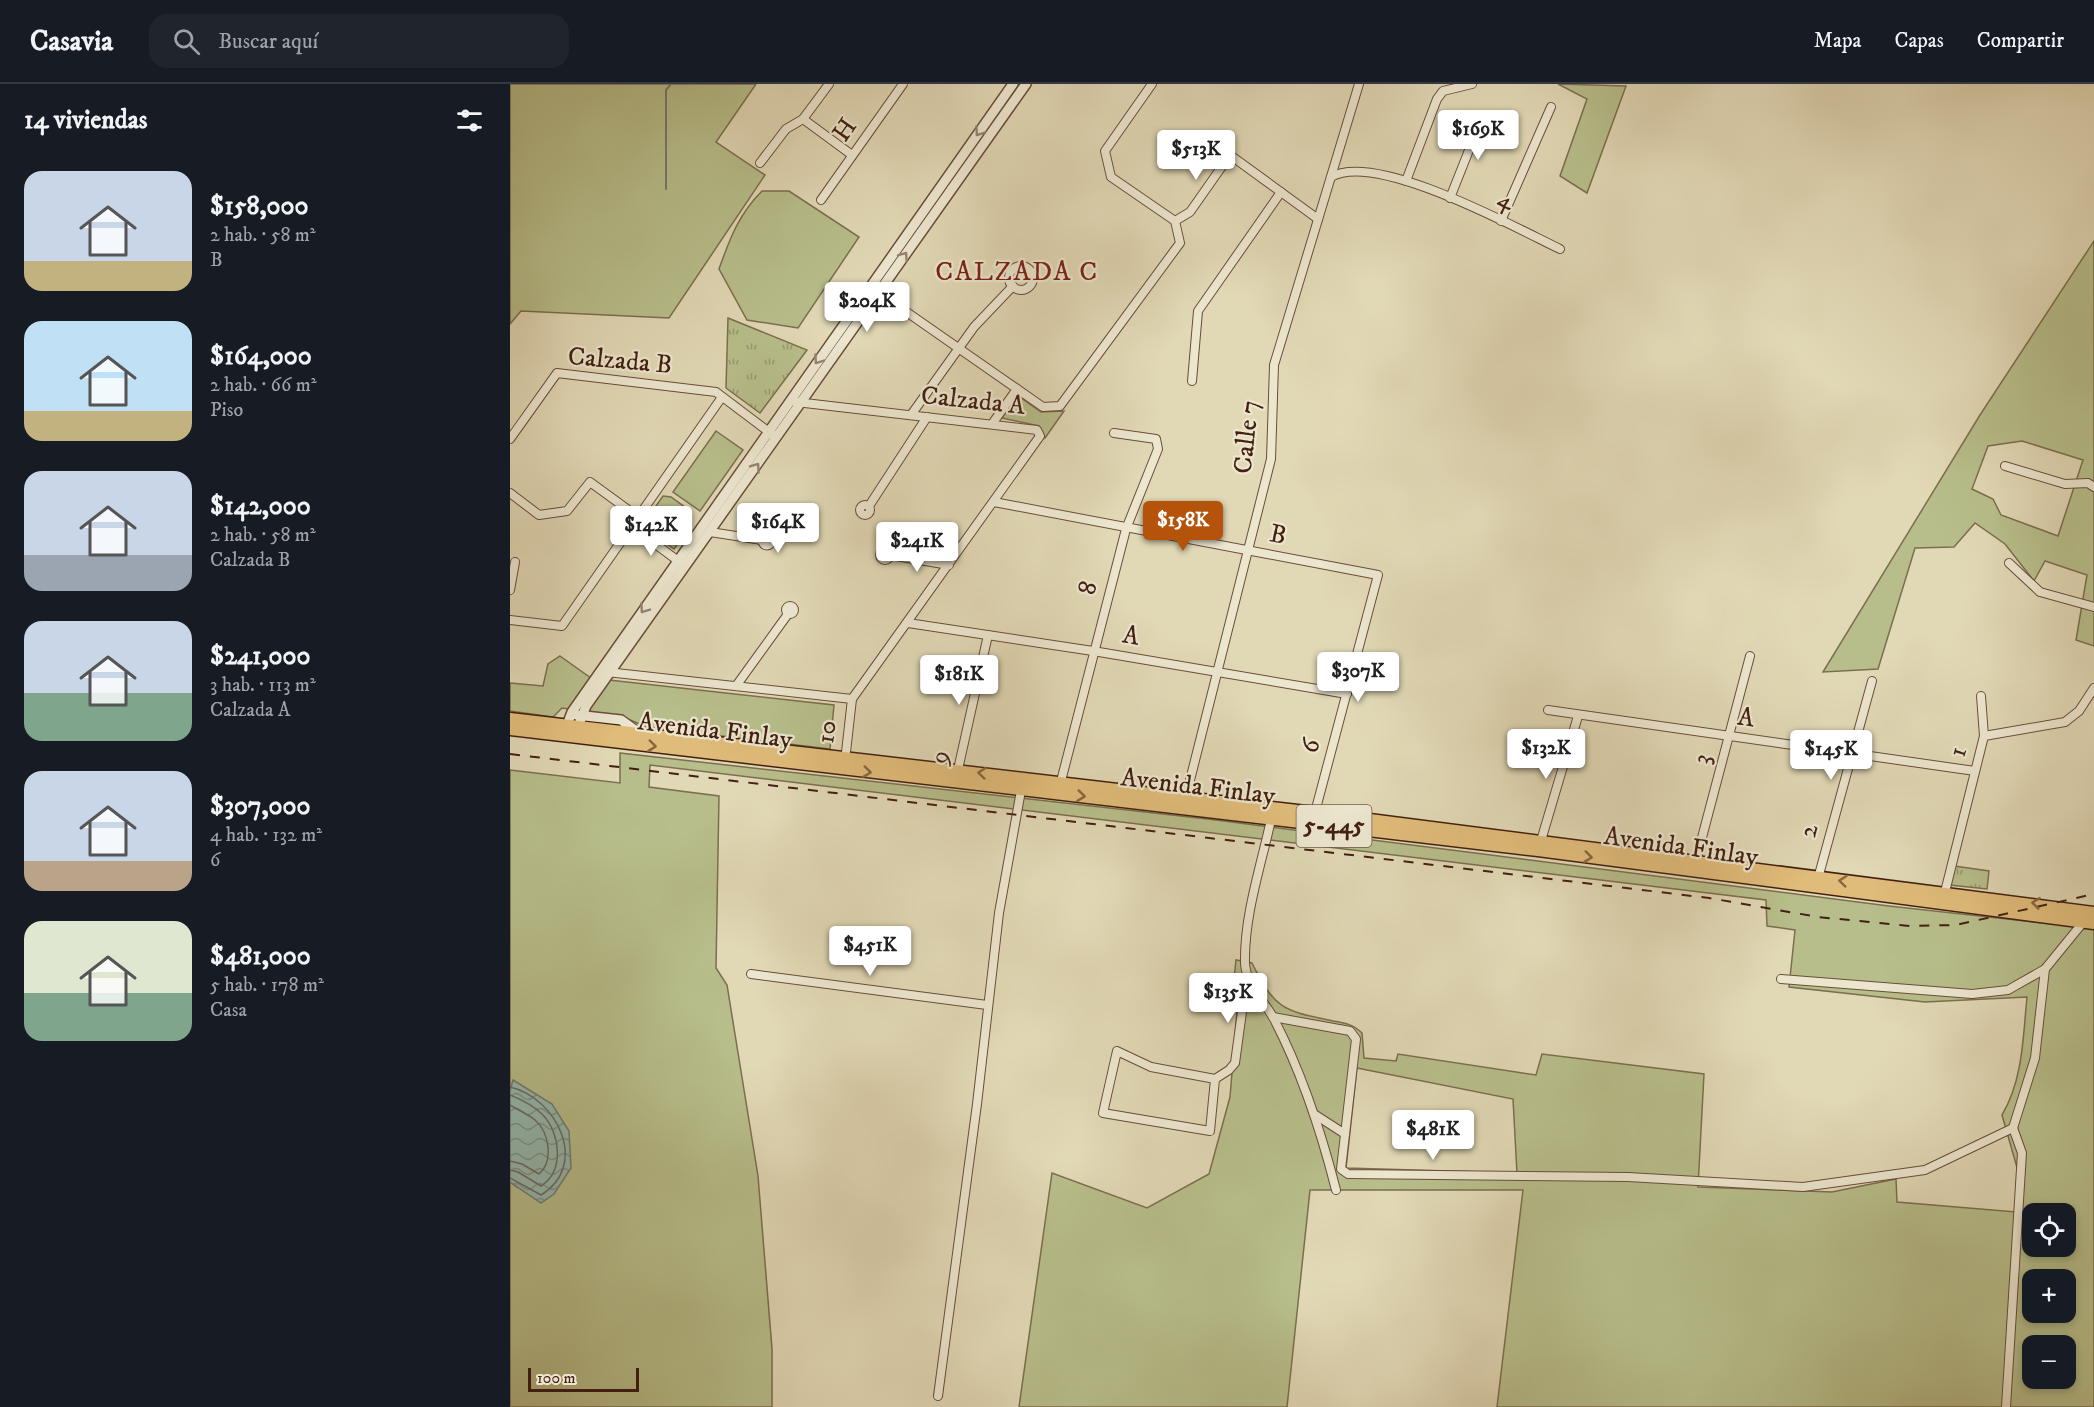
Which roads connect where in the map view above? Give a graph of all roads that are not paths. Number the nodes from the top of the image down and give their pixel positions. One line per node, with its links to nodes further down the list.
1 (829, 84): 10 (street)
2 (903, 84): 11 (street, H)
3 (1013, 84): 22 (street, one-way to 22)
4 (1026, 84): 24 (street, one-way to 4)
5 (1152, 84): 19 (street)
6 (1359, 84): 13 (street, Calle 7)
7 (1472, 84): 14 (street)
8 (1551, 107): 20 (street)
9 (1483, 115): 16 (street)
10 (803, 119): 11 (street); 12 (street)
11 (852, 155): 17 (street, H)
12 (760, 163)
13 (1331, 177): 14 (street, 4); 18 (street, Calle 7)
14 (1406, 181): 16 (street, 4)
15 (1281, 192): 18 (street); 19 (street); 26 (street)
16 (1450, 198): 20 (street, 4)
17 (821, 200)
18 (1318, 219): 48 (street, Calle 7)
19 (1175, 221): 27 (street)
20 (1502, 221): 21 (street, 4)
21 (1560, 249)
22 (870, 286): 24 (street); 29 (street, one-way to 29)
23 (1013, 286): 25 (street)
24 (878, 292): 25 (street); 30 (street)
25 (960, 348): 27 (street); 31 (street)
26 (1192, 381)
27 (1017, 389): 33 (street)
28 (722, 397): 34 (street, Calzada B); 37 (street, Calzada B); 43 (street)
29 (789, 402): 30 (street, Calzada A); 34 (street)
30 (801, 403): 31 (street, Calzada A); 36 (street)
31 (911, 415): 32 (street, Calzada A)
32 (927, 417): 33 (street, Calzada A); 42 (street)
33 (992, 424): 41 (street, Calzada A)
34 (768, 431): 36 (street, Calzada B); 52 (street)
35 (1114, 433): 45 (street, 8)
36 (777, 437): 46 (street, one-way to 36)
37 (510, 439)
38 (2005, 466): 39 (street)
39 (2094, 487)
40 (510, 493): 43 (street)
41 (994, 502): 45 (street, B); 53 (street, Calzada A)
42 (869, 506)
43 (638, 516): 44 (street)
44 (631, 526): 52 (street); 58 (street)
45 (1126, 529): 48 (street, B); 61 (street, 8)
46 (710, 532): 47 (street); 52 (street)
47 (762, 540)
48 (1248, 551): 54 (street, B); 64 (street, Calle 7)
49 (890, 555): 53 (street)
50 (515, 562): 55 (street)
51 (2009, 563): 56 (street)
52 (682, 564): 63 (street, one-way to 63); 65 (street)
53 (949, 565): 59 (street, Calzada A)
54 (1378, 575): 69 (street, 6)
55 (510, 590)
56 (2094, 607)
57 (788, 614): 67 (street)
58 (510, 620)
59 (908, 623): 60 (street, A); 71 (street, Calzada A)
60 (988, 635): 61 (street, A); 82 (street, 9)
61 (1093, 651): 64 (street, A); 84 (street, 8)
62 (1750, 657): 78 (street, 3)
63 (600, 672): 65 (street); 75 (street)
64 (1218, 672): 69 (street, A); 85 (street, Calle 7)
65 (611, 673): 67 (street); 75 (street)
66 (1872, 681): 79 (street, 2)
67 (736, 687): 71 (street)
68 (2094, 688): 77 (street, 1)
69 (1347, 694): 87 (street, 6)
70 (1981, 696): 77 (street)
71 (852, 699): 80 (street, 10)
72 (1548, 710): 73 (street, A)
73 (1578, 716): 78 (street, A); 88 (street)
74 (510, 719): 75 (highway, Avenida Finlay / 5-445)
75 (574, 724): 76 (highway, Avenida Finlay / 5-445); 80 (highway, Avenida Finlay / 5-445, one-way to 80); 80 (highway, Avenida Finlay / 5-445)
76 (510, 729)
77 (1984, 736): 81 (street, 1)
78 (1730, 737): 79 (street, A); 89 (street, 3)
79 (1852, 754): 81 (street, A); 90 (street, 2)
80 (845, 763): 82 (highway, Avenida Finlay / 5-445)
81 (1975, 771): 91 (street, 1)
82 (957, 777): 83 (highway, Avenida Finlay / 5-445)
83 (1022, 784): 84 (highway, Avenida Finlay / 5-445); 97 (street)
84 (1059, 788): 85 (highway, Avenida Finlay / 5-445)
85 (1185, 803): 86 (highway, Avenida Finlay / 5-445)
86 (1273, 813): 87 (highway, Avenida Finlay / 5-445); 95 (street)
87 (1313, 818): 88 (highway, Avenida Finlay / 5-445)
88 (1540, 846): 89 (highway, Avenida Finlay / 5-445)
89 (1694, 867): 90 (highway, Avenida Finlay / 5-445)
90 (1816, 883): 91 (highway, Avenida Finlay / 5-445)
91 (1943, 898): 92 (highway, Avenida Finlay / 5-445)
92 (2091, 917): 93 (street)
93 (2046, 969): 96 (street); 101 (street)
94 (751, 974): 97 (street)
95 (1247, 975): 98 (street); 99 (street)
96 (1781, 979)
97 (987, 1005): 104 (street)
98 (1273, 1017): 100 (street); 102 (street)
99 (1215, 1079): 99 (street)
100 (1314, 1114): 102 (street); 103 (street)
101 (2013, 1128): 102 (street); 105 (street)
102 (1345, 1134)
103 (1336, 1190)
104 (938, 1396)
105 (2006, 1407)

